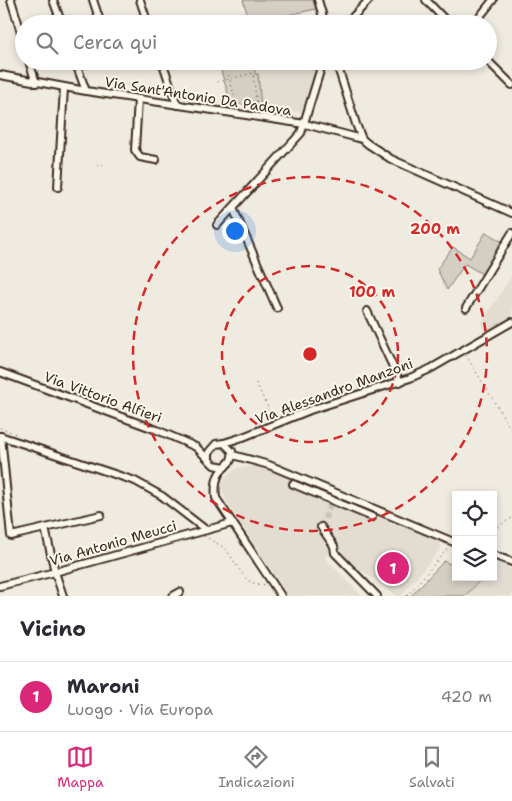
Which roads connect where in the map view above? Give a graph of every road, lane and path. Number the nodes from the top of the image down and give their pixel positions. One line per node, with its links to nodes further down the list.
1 (11, 0): 9 (street)
2 (54, 0): 10 (street)
3 (93, 0): 11 (street)
4 (140, 0): 12 (street)
5 (318, 0): 13 (street)
6 (368, 0): 14 (street)
7 (426, 0): 15 (street)
8 (493, 0): 16 (street)
9 (16, 15)
10 (59, 15)
11 (98, 15)
12 (145, 15)
13 (322, 15)
14 (354, 15)
15 (440, 15)
16 (481, 15)
17 (32, 70): 27 (street)
18 (78, 70): 30 (street)
19 (165, 70): 32 (street)
20 (228, 70): 25 (path)
21 (320, 70): 35 (street)
22 (339, 70): 36 (street)
23 (497, 70): 28 (street)
24 (0, 75): 27 (street, Via Sant'Antonio Da Padova)
25 (230, 79): 26 (path); 33 (path); 34 (path)
26 (217, 82)
27 (36, 83): 29 (street, Via Sant'Antonio Da Padova)
28 (512, 85)
29 (64, 88): 30 (street, Via Sant'Antonio Da Padova); 40 (street)
30 (86, 91): 31 (street, Via Sant'Antonio Da Padova)
31 (138, 99): 32 (street, Via Sant'Antonio Da Padova); 37 (street)
32 (177, 105): 34 (street, Via Sant'Antonio Da Padova)
33 (257, 107)
34 (238, 114): 35 (street, Via Sant'Antonio Da Padova)
35 (305, 124): 36 (street, Via Sant'Antonio Da Padova); 41 (street)
36 (362, 138): 42 (street)
37 (156, 160)
38 (97, 165): 39 (path)
39 (103, 165)
40 (58, 187)
41 (233, 208): 43 (street); 45 (street)
42 (512, 213)
43 (218, 225)
44 (512, 233): 46 (street)
45 (277, 308)
46 (466, 308)
47 (367, 311): 52 (street)
48 (512, 322): 49 (street, Via Alessandro Manzoni)
49 (463, 351): 52 (street, Via Alessandro Manzoni); 54 (path)
50 (0, 372): 58 (street, Via Vittorio Alfieri)
51 (256, 382): 53 (path)
52 (400, 382): 53 (street, Via Alessandro Manzoni)
53 (275, 424): 56 (street, Via Alessandro Manzoni)
54 (512, 431)
55 (1, 436): 65 (street); 75 (street)
56 (243, 437): 57 (street, Via Alessandro Manzoni); 60 (street, Via Alessandro Manzoni)
57 (224, 443): 59 (street); 60 (street)
58 (196, 447): 59 (street, Via Vittorio Alfieri); 62 (street, Via Vittorio Alfieri)
59 (210, 448): 62 (street)
60 (232, 453): 61 (street); 63 (street)
61 (250, 459): 63 (street); 76 (street)
62 (210, 461): 64 (street); 66 (street)
63 (231, 462): 64 (street)
64 (225, 467): 66 (street)
65 (2, 480): 74 (street)
66 (216, 482): 71 (street)
67 (294, 484): 69 (street)
68 (101, 515): 74 (street)
69 (372, 517)
70 (512, 518): 73 (path)
71 (232, 523): 75 (street, Via Antonio Meucci); 84 (street)
72 (321, 527): 85 (street)
73 (497, 527)
74 (45, 528): 80 (street)
75 (204, 531): 80 (street, Via Antonio Meucci); 81 (path)
76 (452, 542)
77 (452, 545): 86 (path)
78 (497, 556): 79 (street)
79 (512, 562)
80 (55, 572): 82 (street, Via Antonio Meucci); 83 (street)
81 (268, 585)
82 (0, 586)
83 (64, 596)
84 (281, 596)
85 (377, 596)
86 (407, 596)

